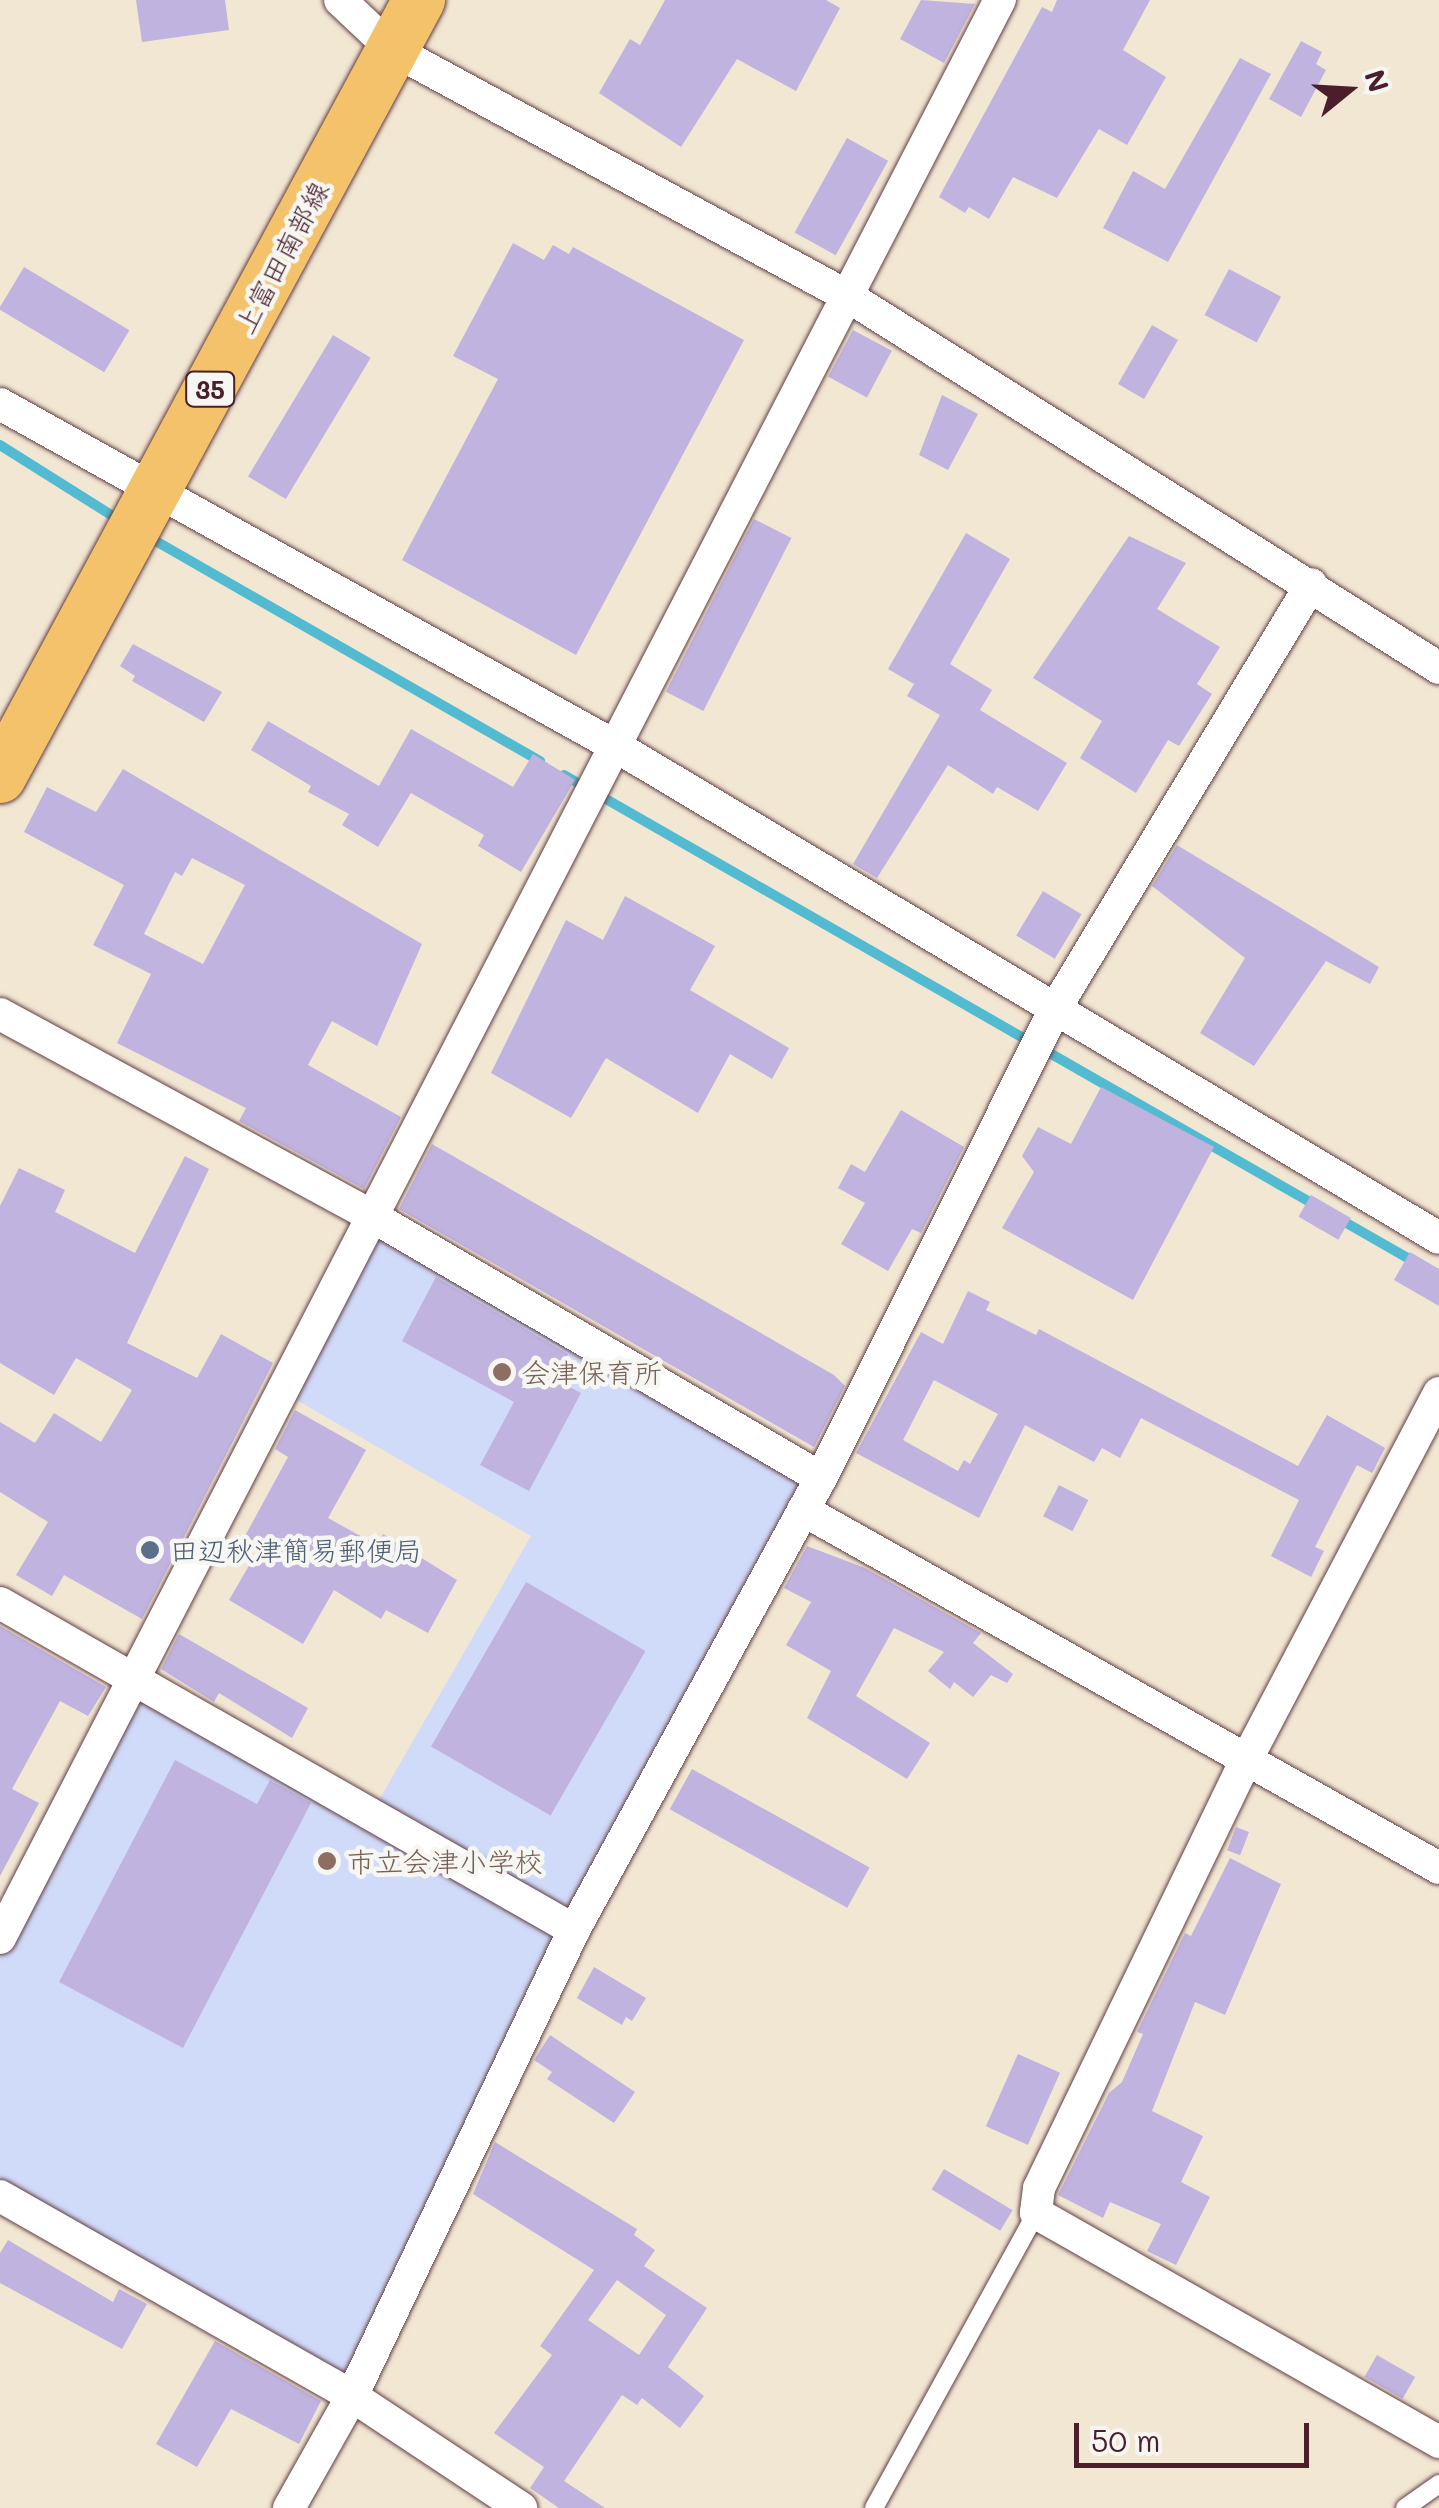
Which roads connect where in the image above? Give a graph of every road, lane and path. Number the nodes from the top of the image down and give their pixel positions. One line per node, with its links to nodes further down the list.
1 (340, 0): 4 (street)
2 (418, 0): 4 (main road, 上富田南部線 / 35)
3 (1000, 0): 5 (street)
4 (392, 50): 5 (street); 7 (main road, 上富田南部線 / 35)
5 (850, 297): 8 (street); 10 (street)
6 (0, 404): 7 (street)
7 (155, 491): 10 (street); 11 (main road, 上富田南部線 / 35)
8 (1310, 584): 9 (street); 12 (street)
9 (1439, 668)
10 (617, 747): 12 (street); 14 (street)
11 (0, 778)
12 (1055, 1009): 15 (street); 17 (street)
13 (0, 1014): 14 (street)
14 (374, 1218): 17 (street); 20 (street)
15 (1439, 1238)
16 (1439, 1394): 21 (street)
17 (821, 1478): 18 (street)
18 (804, 1510): 21 (street); 23 (street)
19 (0, 1603): 20 (street)
20 (132, 1679): 23 (street); 24 (street)
21 (1245, 1762): 22 (street); 26 (street)
22 (1439, 1868)
23 (574, 1930): 27 (street)
24 (0, 1938)
25 (0, 2196): 27 (street)
26 (1036, 2213): 28 (street); 32 (lane)
27 (352, 2396): 30 (street); 31 (street)
28 (1439, 2442)
29 (1439, 2484): 33 (lane)
30 (289, 2508)
31 (522, 2508)
32 (874, 2508)
33 (1405, 2508)

